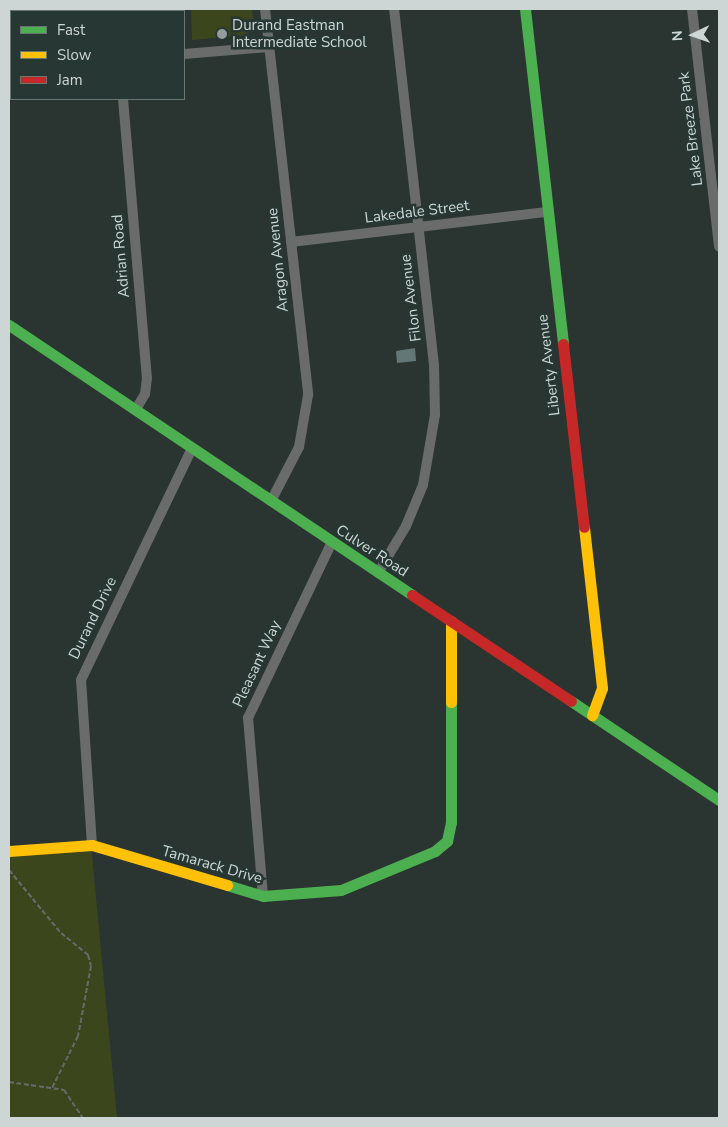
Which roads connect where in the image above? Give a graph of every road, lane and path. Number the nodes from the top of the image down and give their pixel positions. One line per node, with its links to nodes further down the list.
1 (265, 9): 5 (street, Aragon Avenue)
2 (394, 9): 9 (street, Filon Avenue)
3 (525, 9): 8 (street, Liberty Avenue)
4 (692, 9): 11 (street, Lake Breeze Park)
5 (269, 47): 6 (street); 10 (street, Aragon Avenue)
6 (185, 54)
7 (123, 100): 13 (street, Adrian Road)
8 (547, 212): 9 (street, Lakedale Street); 19 (street, Liberty Avenue)
9 (418, 227): 10 (street, Lakedale Street); 17 (street, Filon Avenue)
10 (291, 242): 15 (street, Aragon Avenue)
11 (719, 246)
12 (9, 325): 13 (street, Culver Road)
13 (136, 409): 14 (street, Culver Road)
14 (192, 448): 15 (street, Culver Road); 21 (street, Durand Drive)
15 (271, 501): 16 (street, Culver Road)
16 (332, 542): 17 (street, Culver Road); 24 (street, Pleasant Way)
17 (378, 573): 18 (street, Culver Road)
18 (451, 622): 19 (street, Culver Road); 24 (street, Tamarack Drive)
19 (592, 715): 20 (street, Culver Road)
20 (719, 800)
21 (92, 844): 22 (street, Tamarack Drive); 24 (street, Tamarack Drive)
22 (9, 852)
23 (9, 870): 26 (path)
24 (263, 896)
25 (9, 1082): 26 (path)
26 (52, 1088): 27 (path)
27 (83, 1118)

